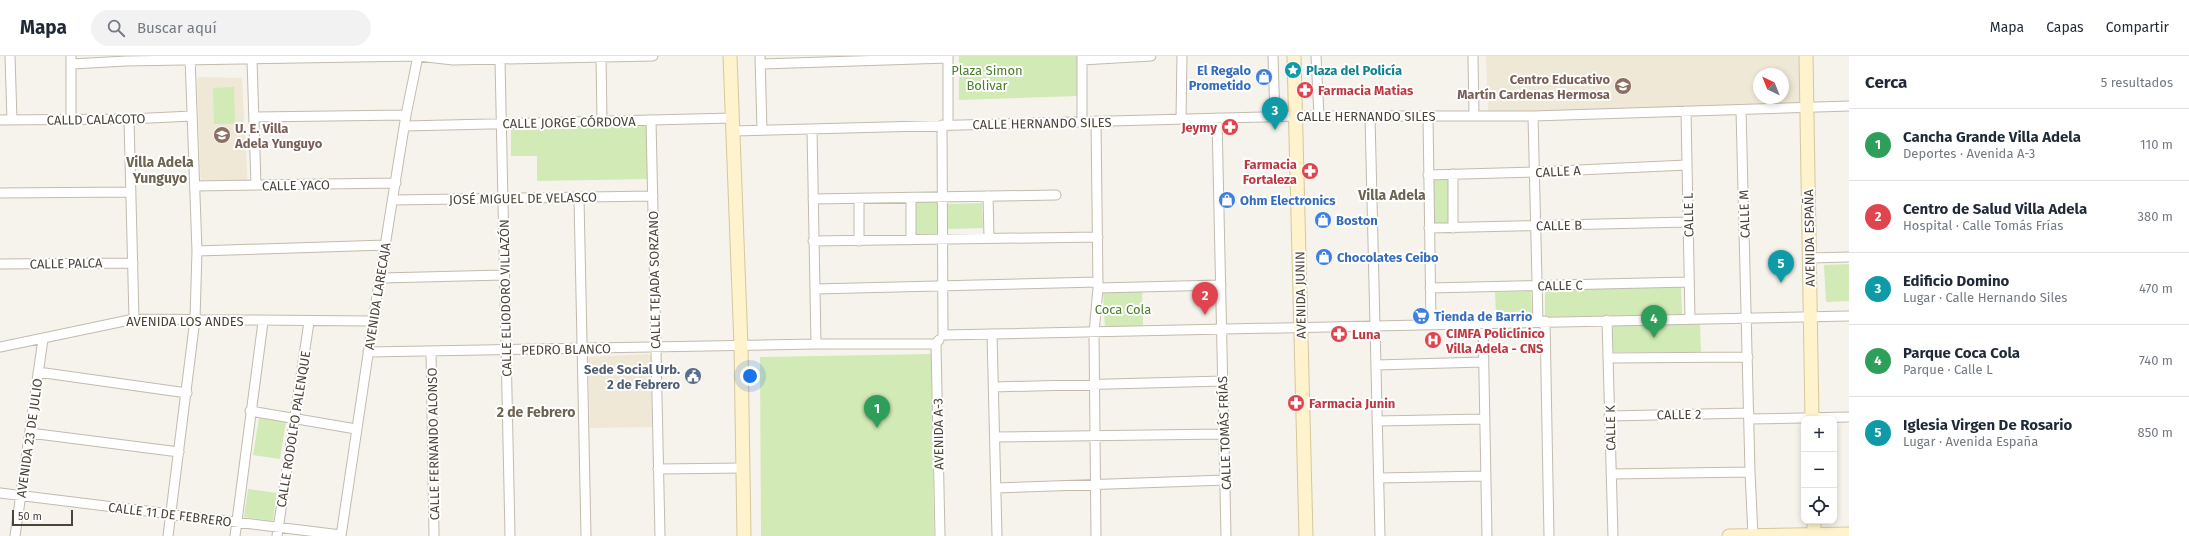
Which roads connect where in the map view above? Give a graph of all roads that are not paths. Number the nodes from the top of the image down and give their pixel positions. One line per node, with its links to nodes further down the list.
1 (10, 56): 43 (street)
2 (418, 56): 12 (street); 22 (street); 28 (street, AVENIDA LARECAJA)
3 (653, 56): 13 (street)
4 (730, 56): 49 (street)
5 (1151, 56): 19 (street)
6 (1182, 56): 41 (street)
7 (1273, 56): 37 (street)
8 (1294, 56): 30 (street, AVENIDA JUNIN)
9 (1316, 56): 31 (street)
10 (1473, 56): 34 (street)
11 (1806, 56): 25 (street, AVENIDA ESPAÑA)
12 (362, 57): 21 (street)
13 (601, 57): 17 (street); 45 (street)
14 (948, 57): 18 (street); 50 (street)
15 (126, 58): 16 (street); 20 (street)
16 (190, 58): 21 (street); 29 (street)
17 (522, 58): 22 (street)
18 (887, 58): 23 (street)
19 (1082, 58): 46 (street)
20 (72, 60): 39 (street)
21 (252, 60): 36 (street)
22 (500, 60): 48 (street, CALLE ELIODORO VILLAZÓN)
23 (760, 60): 53 (street)
24 (1849, 106): 25 (street, CALLE HERNANDO SILES)
25 (1807, 107): 26 (street, CALLE HERNANDO SILES); 86 (street, AVENIDA ESPAÑA)
26 (1741, 110): 27 (street, CALLE HERNANDO SILES); 100 (street, CALLE M)
27 (1686, 112): 35 (street, CALLE HERNANDO SILES); 54 (street, CALLE L)
28 (406, 115): 36 (street); 51 (street, AVENIDA LARECAJA)
29 (192, 116): 40 (street, CALLD CALACOTO); 60 (street)
30 (1296, 116): 31 (street, CALLE HERNANDO SILES); 37 (street, CALLE HERNANDO SILES); 112 (street, AVENIDA JUNIN)
31 (1319, 116): 32 (street, CALLE HERNANDO SILES)
32 (1370, 116): 33 (street, CALLE HERNANDO SILES); 111 (street)
33 (1428, 116): 34 (street, CALLE HERNANDO SILES); 56 (street)
34 (1474, 116): 35 (street, CALLE HERNANDO SILES)
35 (1533, 116): 55 (street)
36 (255, 117): 59 (street)
37 (1275, 117): 38 (street, CALLE HERNANDO SILES)
38 (1218, 118): 41 (street, CALLE HERNANDO SILES); 93 (street, CALLE TOMÁS FRÍAS)
39 (71, 119): 40 (street, CALLD CALACOTO); 43 (street, CALLD CALACOTO)
40 (129, 119): 61 (street)
41 (1182, 119): 47 (street, CALLE HERNANDO SILES)
42 (0, 120): 43 (street, CALLD CALACOTO)
43 (12, 120)
44 (650, 120): 45 (street, CALLE JORGE CÓRDOVA); 49 (street, CALLE JORGE CÓRDOVA); 64 (street, CALLE TEJADA SORZANO)
45 (602, 121): 48 (street, CALLE JORGE CÓRDOVA)
46 (1082, 122): 47 (street, CALLE HERNANDO SILES); 50 (street, CALLE HERNANDO SILES)
47 (1096, 122): 77 (street)
48 (502, 124): 51 (street, CALLE JORGE CÓRDOVA); 67 (street, CALLE ELIODORO VILLAZÓN)
49 (733, 124): 53 (street, CALLE HERNANDO SILES); 120 (street)
50 (945, 125): 52 (street, CALLE HERNANDO SILES); 66 (street)
51 (405, 126): 58 (street, AVENIDA LARECAJA)
52 (812, 129): 53 (street, CALLE HERNANDO SILES); 70 (street)
53 (762, 130)
54 (1687, 165): 55 (street, CALLE A); 73 (street, CALLE L)
55 (1534, 172): 57 (street, CALLE A); 74 (street)
56 (1428, 174): 57 (street, CALLE A); 75 (street)
57 (1453, 174): 76 (street)
58 (396, 183): 59 (street, CALLE YACO); 72 (street, AVENIDA LARECAJA)
59 (256, 185): 60 (street, CALLE YACO)
60 (195, 186): 84 (street)
61 (131, 192): 62 (street); 87 (street)
62 (0, 193)
63 (1056, 195): 65 (street)
64 (653, 196): 68 (street, JOSÉ MIGUEL DE VELASCO); 122 (street, CALLE TEJADA SORZANO)
65 (988, 196): 66 (street); 78 (street)
66 (942, 197): 69 (street); 79 (street)
67 (503, 198): 68 (street, JOSÉ MIGUEL DE VELASCO); 72 (street, JOSÉ MIGUEL DE VELASCO); 89 (street, CALLE ELIODORO VILLAZÓN)
68 (579, 198): 123 (street)
69 (911, 198): 71 (street); 80 (street)
70 (813, 199): 71 (street); 81 (street)
71 (859, 199): 82 (street)
72 (393, 200): 83 (street, AVENIDA LARECAJA)
73 (1688, 222): 74 (street, CALLE B); 91 (street, CALLE L)
74 (1536, 226): 76 (street, CALLE B); 94 (street)
75 (1429, 228): 76 (street, CALLE B); 96 (street)
76 (1453, 228)
77 (1098, 237): 78 (street); 92 (street)
78 (989, 238): 79 (street)
79 (942, 239): 80 (street); 95 (street)
80 (911, 240): 82 (street)
81 (813, 241): 82 (street); 97 (street)
82 (859, 241)
83 (386, 245): 84 (street); 90 (street, AVENIDA LARECAJA)
84 (197, 251): 102 (street)
85 (1849, 257): 86 (street)
86 (1809, 258): 98 (street, AVENIDA ESPAÑA)
87 (133, 263): 88 (street, CALLE PALCA); 101 (street)
88 (0, 264)
89 (504, 275): 90 (street); 124 (street, CALLE ELIODORO VILLAZÓN)
90 (381, 278): 105 (street, AVENIDA LARECAJA)
91 (1689, 282): 94 (street, CALLE C); 103 (street, CALLE L)
92 (1098, 285): 93 (street); 95 (street); 114 (street)
93 (1221, 285): 113 (street, CALLE TOMÁS FRÍAS)
94 (1537, 285): 96 (street, CALLE C); 106 (street)
95 (943, 286): 97 (street); 116 (street)
96 (1430, 288): 110 (street)
97 (815, 289): 118 (street)
98 (1810, 316): 99 (street); 100 (street); 139 (street, AVENIDA ESPAÑA)
99 (1849, 316)
100 (1747, 318): 103 (street); 127 (street, CALLE M)
101 (134, 319): 102 (street, AVENIDA LOS ANDES); 117 (street, AVENIDA LOS ANDES)
102 (195, 319): 107 (street, AVENIDA LOS ANDES); 135 (street)
103 (1690, 319): 104 (street)
104 (1607, 320): 106 (street); 128 (street, CALLE K)
105 (373, 321): 108 (street, AVENIDA LOS ANDES); 126 (street, AVENIDA LARECAJA)
106 (1541, 321): 109 (street); 185 (street)
107 (263, 322): 108 (street, AVENIDA LOS ANDES); 136 (street)
108 (309, 322): 143 (street, CALLE RODOLFO PALENQUE)
109 (1483, 322): 110 (street); 129 (street)
110 (1431, 324): 111 (street)
111 (1374, 325): 112 (street); 130 (street)
112 (1301, 328): 113 (street); 182 (street, AVENIDA JUNIN)
113 (1222, 330): 114 (street); 132 (street, CALLE TOMÁS FRÍAS)
114 (1094, 333): 115 (street); 133 (street)
115 (992, 334): 116 (street); 134 (street)
116 (942, 335): 119 (street)
117 (43, 339): 121 (street, AVENIDA LOS ANDES); 131 (street, AVENIDA 23 DE JULIO)
118 (816, 344): 119 (street, PEDRO BLANCO); 120 (street, PEDRO BLANCO)
119 (936, 344): 178 (street, AVENIDA A-3)
120 (740, 346): 122 (street, PEDRO BLANCO); 152 (street)
121 (0, 347)
122 (656, 347): 123 (street, PEDRO BLANCO); 153 (street, CALLE TEJADA SORZANO)
123 (582, 349): 124 (street, PEDRO BLANCO); 175 (street)
124 (506, 350): 125 (street, PEDRO BLANCO); 174 (street, CALLE ELIODORO VILLAZÓN)
125 (432, 351): 126 (street, PEDRO BLANCO); 173 (street, CALLE FERNANDO ALONSO)
126 (368, 352): 146 (street, AVENIDA LARECAJA)
127 (1748, 357): 128 (street); 138 (street, CALLE M)
128 (1609, 358): 137 (street, CALLE K)
129 (1483, 362): 130 (street); 144 (street)
130 (1376, 365): 145 (street)
131 (38, 372): 135 (street); 147 (street, AVENIDA 23 DE JULIO)
132 (1223, 381): 133 (street); 148 (street, CALLE TOMÁS FRÍAS)
133 (1095, 385): 134 (street); 149 (street)
134 (994, 387): 150 (street)
135 (187, 393): 151 (street)
136 (250, 411): 143 (street); 164 (street)
137 (1609, 416): 138 (street, CALLE 2); 155 (street, CALLE K)
138 (1749, 416): 141 (street, CALLE 2); 154 (street, CALLE M)
139 (1812, 416)
140 (1849, 417): 142 (street, CALLE 2)
141 (1801, 418)
142 (1837, 418)
143 (294, 419): 146 (street); 166 (street, CALLE RODOLFO PALENQUE)
144 (1484, 419): 145 (street); 156 (street)
145 (1377, 421): 157 (street)
146 (356, 428): 172 (street, AVENIDA LARECAJA)
147 (30, 433): 151 (street); 162 (street, AVENIDA 23 DE JULIO)
148 (1224, 434): 149 (street); 158 (street, CALLE TOMÁS FRÍAS)
149 (1096, 435): 150 (street); 159 (street)
150 (995, 437): 160 (street)
151 (179, 452): 163 (street)
152 (743, 468): 153 (street); 177 (street)
153 (658, 469): 176 (street, CALLE TEJADA SORZANO)
154 (1750, 472): 155 (street); 188 (street, CALLE M)
155 (1611, 474): 186 (street, CALLE K)
156 (1486, 476): 157 (street); 184 (street)
157 (1379, 478): 183 (street)
158 (1226, 480): 159 (street); 181 (street, CALLE TOMÁS FRÍAS)
159 (1096, 484): 160 (street); 180 (street)
160 (996, 488): 179 (street)
161 (0, 493): 162 (street, CALLE 11 DE FEBRERO)
162 (21, 495): 163 (street, CALLE 11 DE FEBRERO); 169 (street, AVENIDA 23 DE JULIO)
163 (171, 514): 164 (street, CALLE 11 DE FEBRERO); 170 (street)
164 (237, 522): 166 (street, CALLE 11 DE FEBRERO); 171 (street)
165 (1814, 524): 167 (street)
166 (278, 532): 172 (street, CALLE 11 DE FEBRERO)
167 (1814, 535): 168 (street); 188 (street)
168 (1848, 535)
169 (15, 536)
170 (168, 536)
171 (235, 536)
172 (341, 536)
173 (434, 536)
174 (510, 536)
175 (586, 536)
176 (660, 536)
177 (744, 536)
178 (940, 536)
179 (997, 536)
180 (1096, 536)
181 (1226, 536)
182 (1306, 536)
183 (1380, 536)
184 (1487, 536)
185 (1549, 536)
186 (1613, 536)
187 (1729, 536): 188 (street)
188 (1753, 536)

